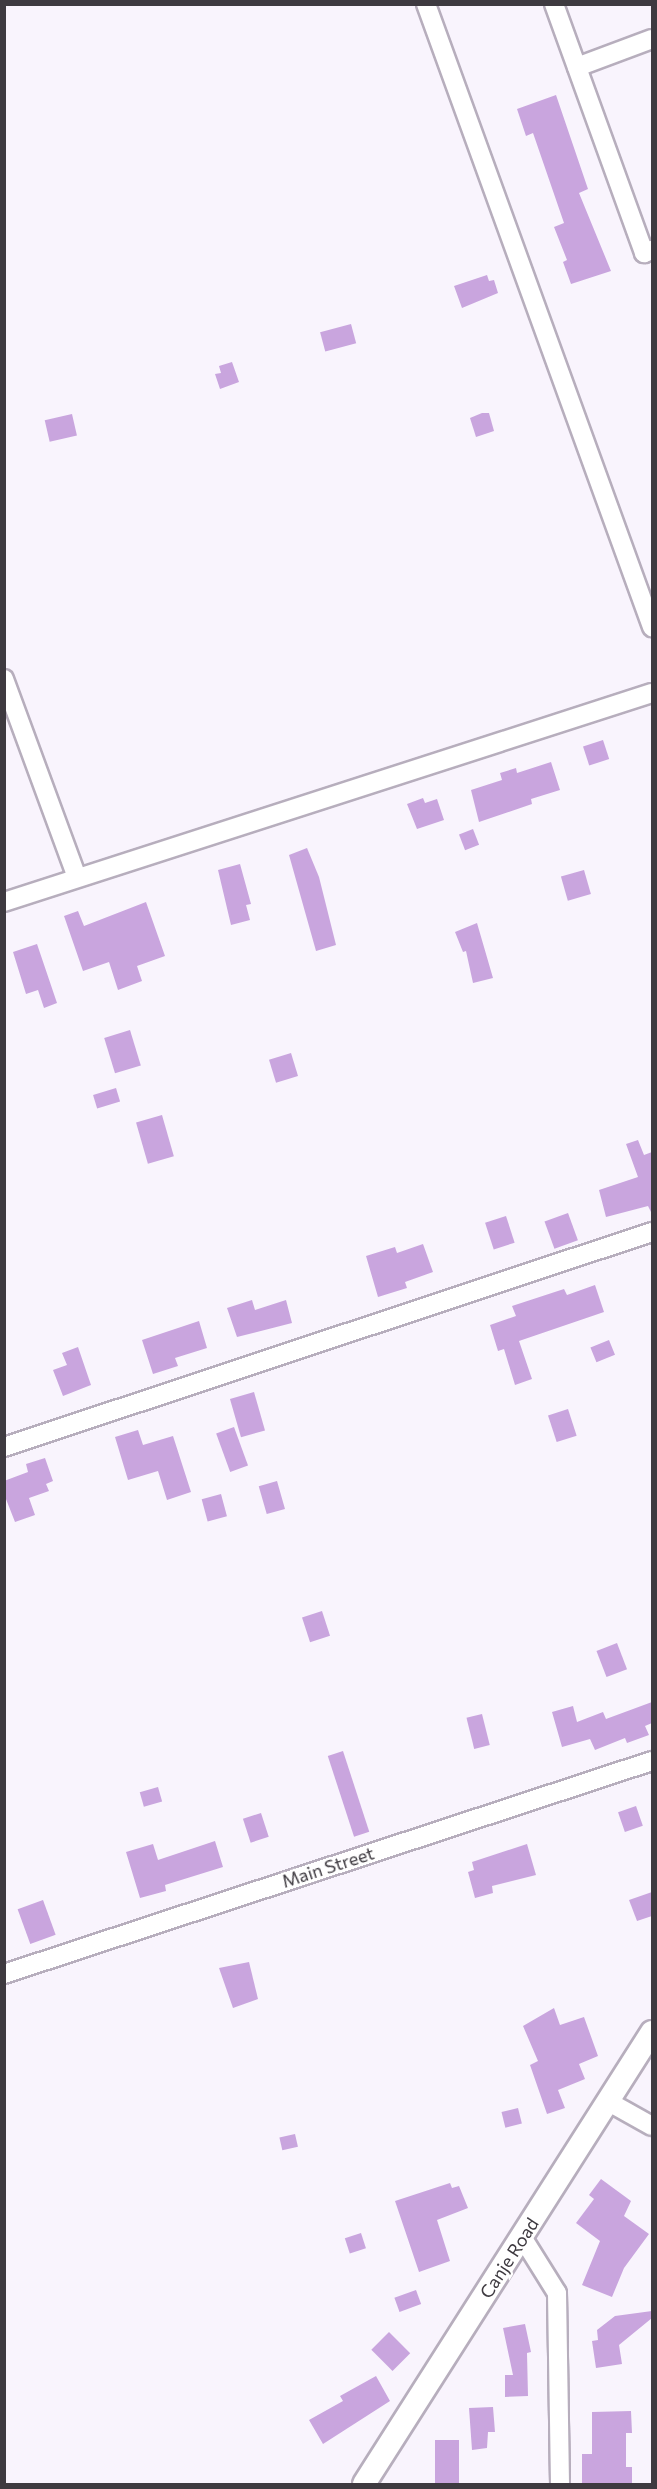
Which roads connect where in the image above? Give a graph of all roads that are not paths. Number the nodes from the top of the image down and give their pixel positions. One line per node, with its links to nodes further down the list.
1 (426, 4): 6 (street)
2 (554, 4): 4 (street)
3 (652, 39): 4 (street)
4 (577, 67): 5 (street)
5 (652, 250)
6 (652, 627)
7 (4, 679): 9 (street)
8 (652, 693): 9 (street)
9 (77, 878): 10 (street)
10 (4, 902)
11 (652, 1232): 12 (street)
12 (4, 1447)
13 (652, 1761): 14 (street, Main Street)
14 (4, 1974)
15 (652, 2032): 16 (street, Canje Road)
16 (609, 2102): 17 (street); 18 (street, Canje Road)
17 (652, 2126)
18 (522, 2237): 19 (street, Canje Road); 20 (street)
19 (364, 2484)
20 (560, 2484)

